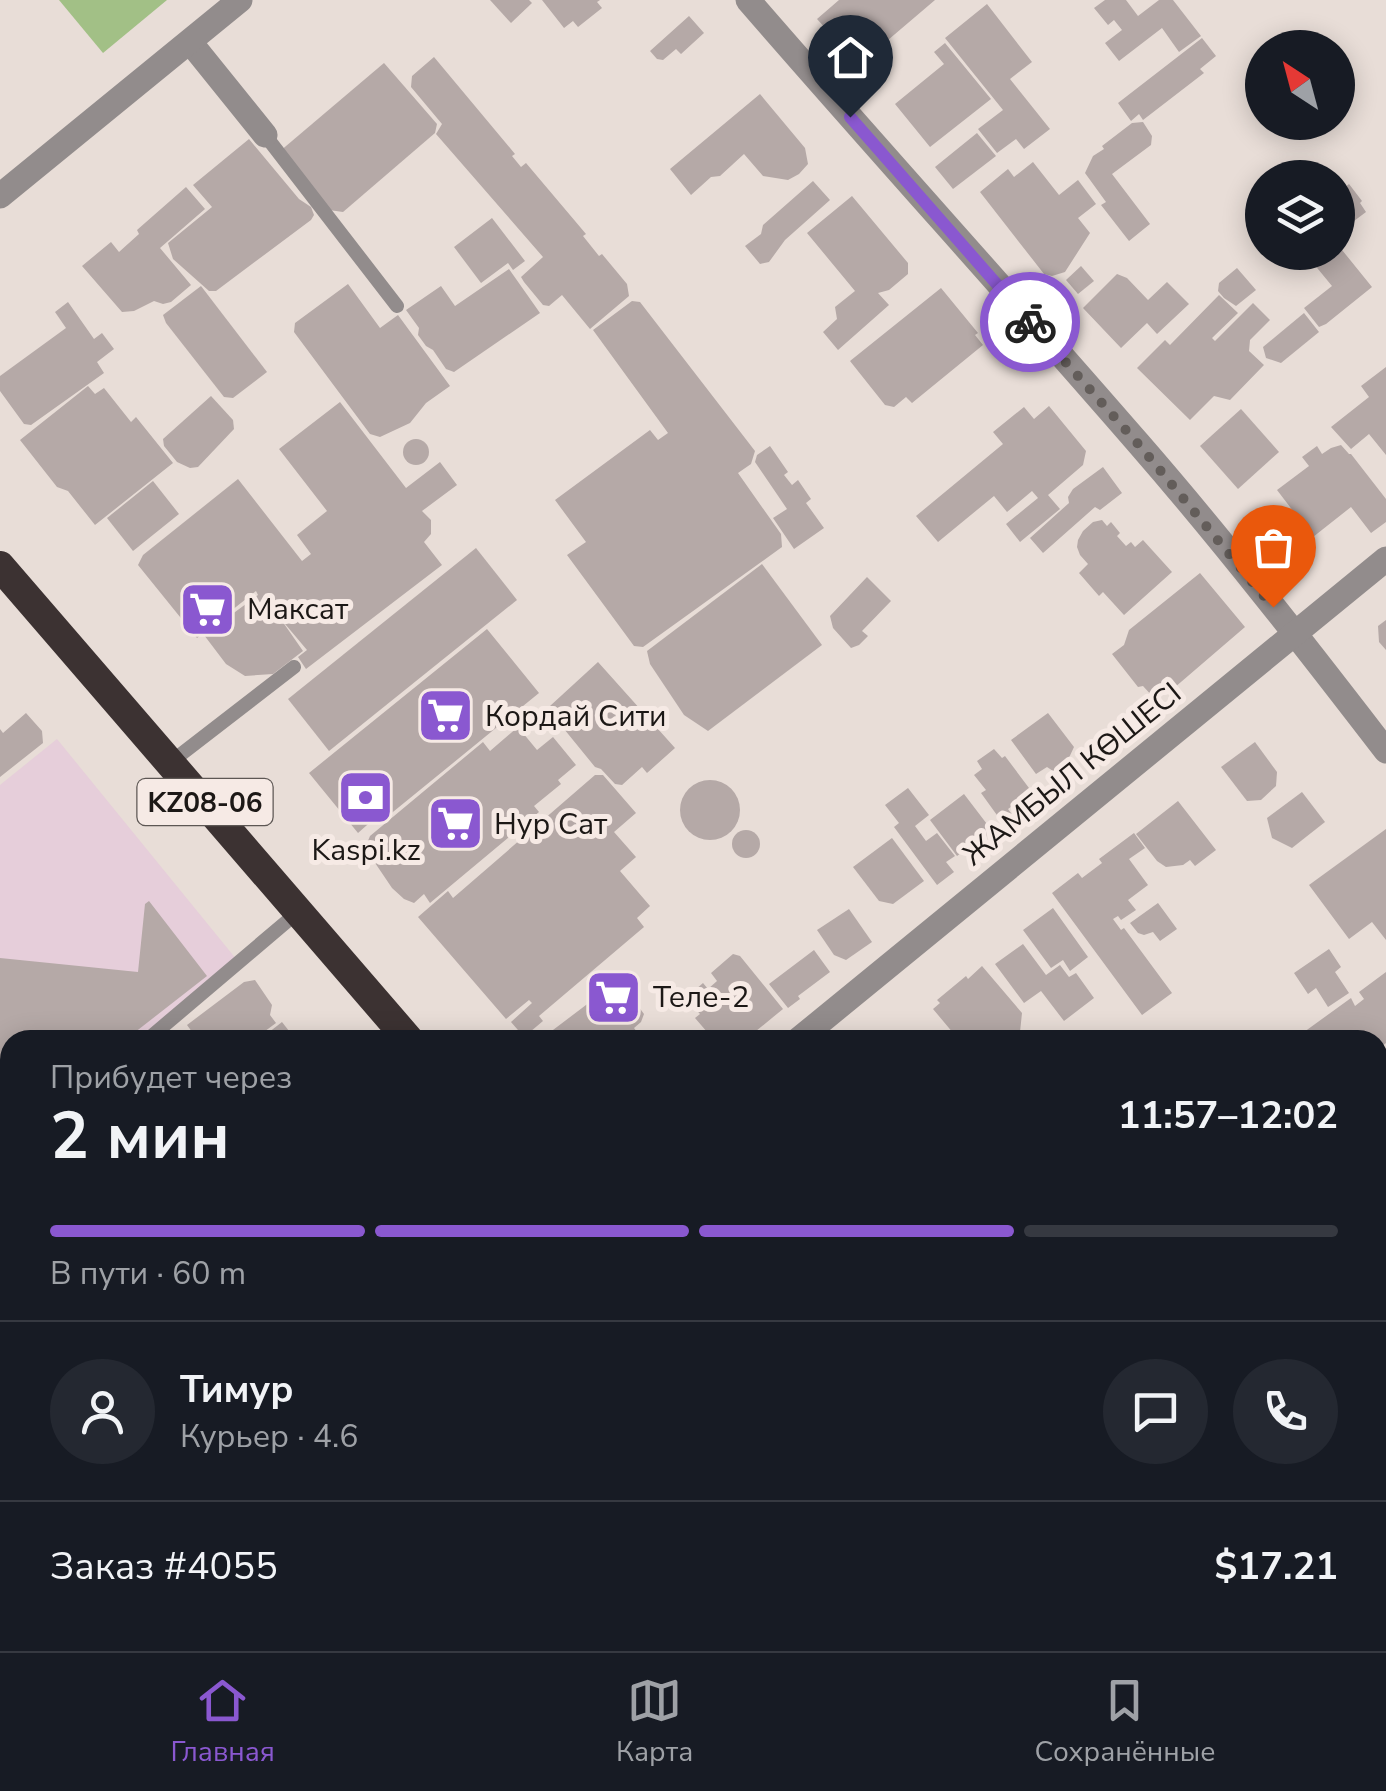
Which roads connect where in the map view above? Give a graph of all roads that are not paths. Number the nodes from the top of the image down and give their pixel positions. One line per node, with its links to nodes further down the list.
1 (240, 0): 3 (street)
2 (748, 0): 9 (street)
3 (190, 42): 4 (street); 5 (street)
4 (264, 135): 6 (lane)
5 (0, 196)
6 (397, 306)
7 (1386, 559): 9 (street, ЖАМБЫЛ КӨШЕСІ)
8 (0, 566): 12 (highway, KZ08-06)
9 (1295, 634): 11 (street); 16 (street, ЖАМБЫЛ КӨШЕСІ)
10 (294, 667): 12 (lane)
11 (1386, 751)
12 (171, 762): 13 (highway, KZ08-06)
13 (298, 912): 14 (lane); 15 (highway, KZ08-06)
14 (158, 1030)
15 (400, 1030)
16 (810, 1030)

